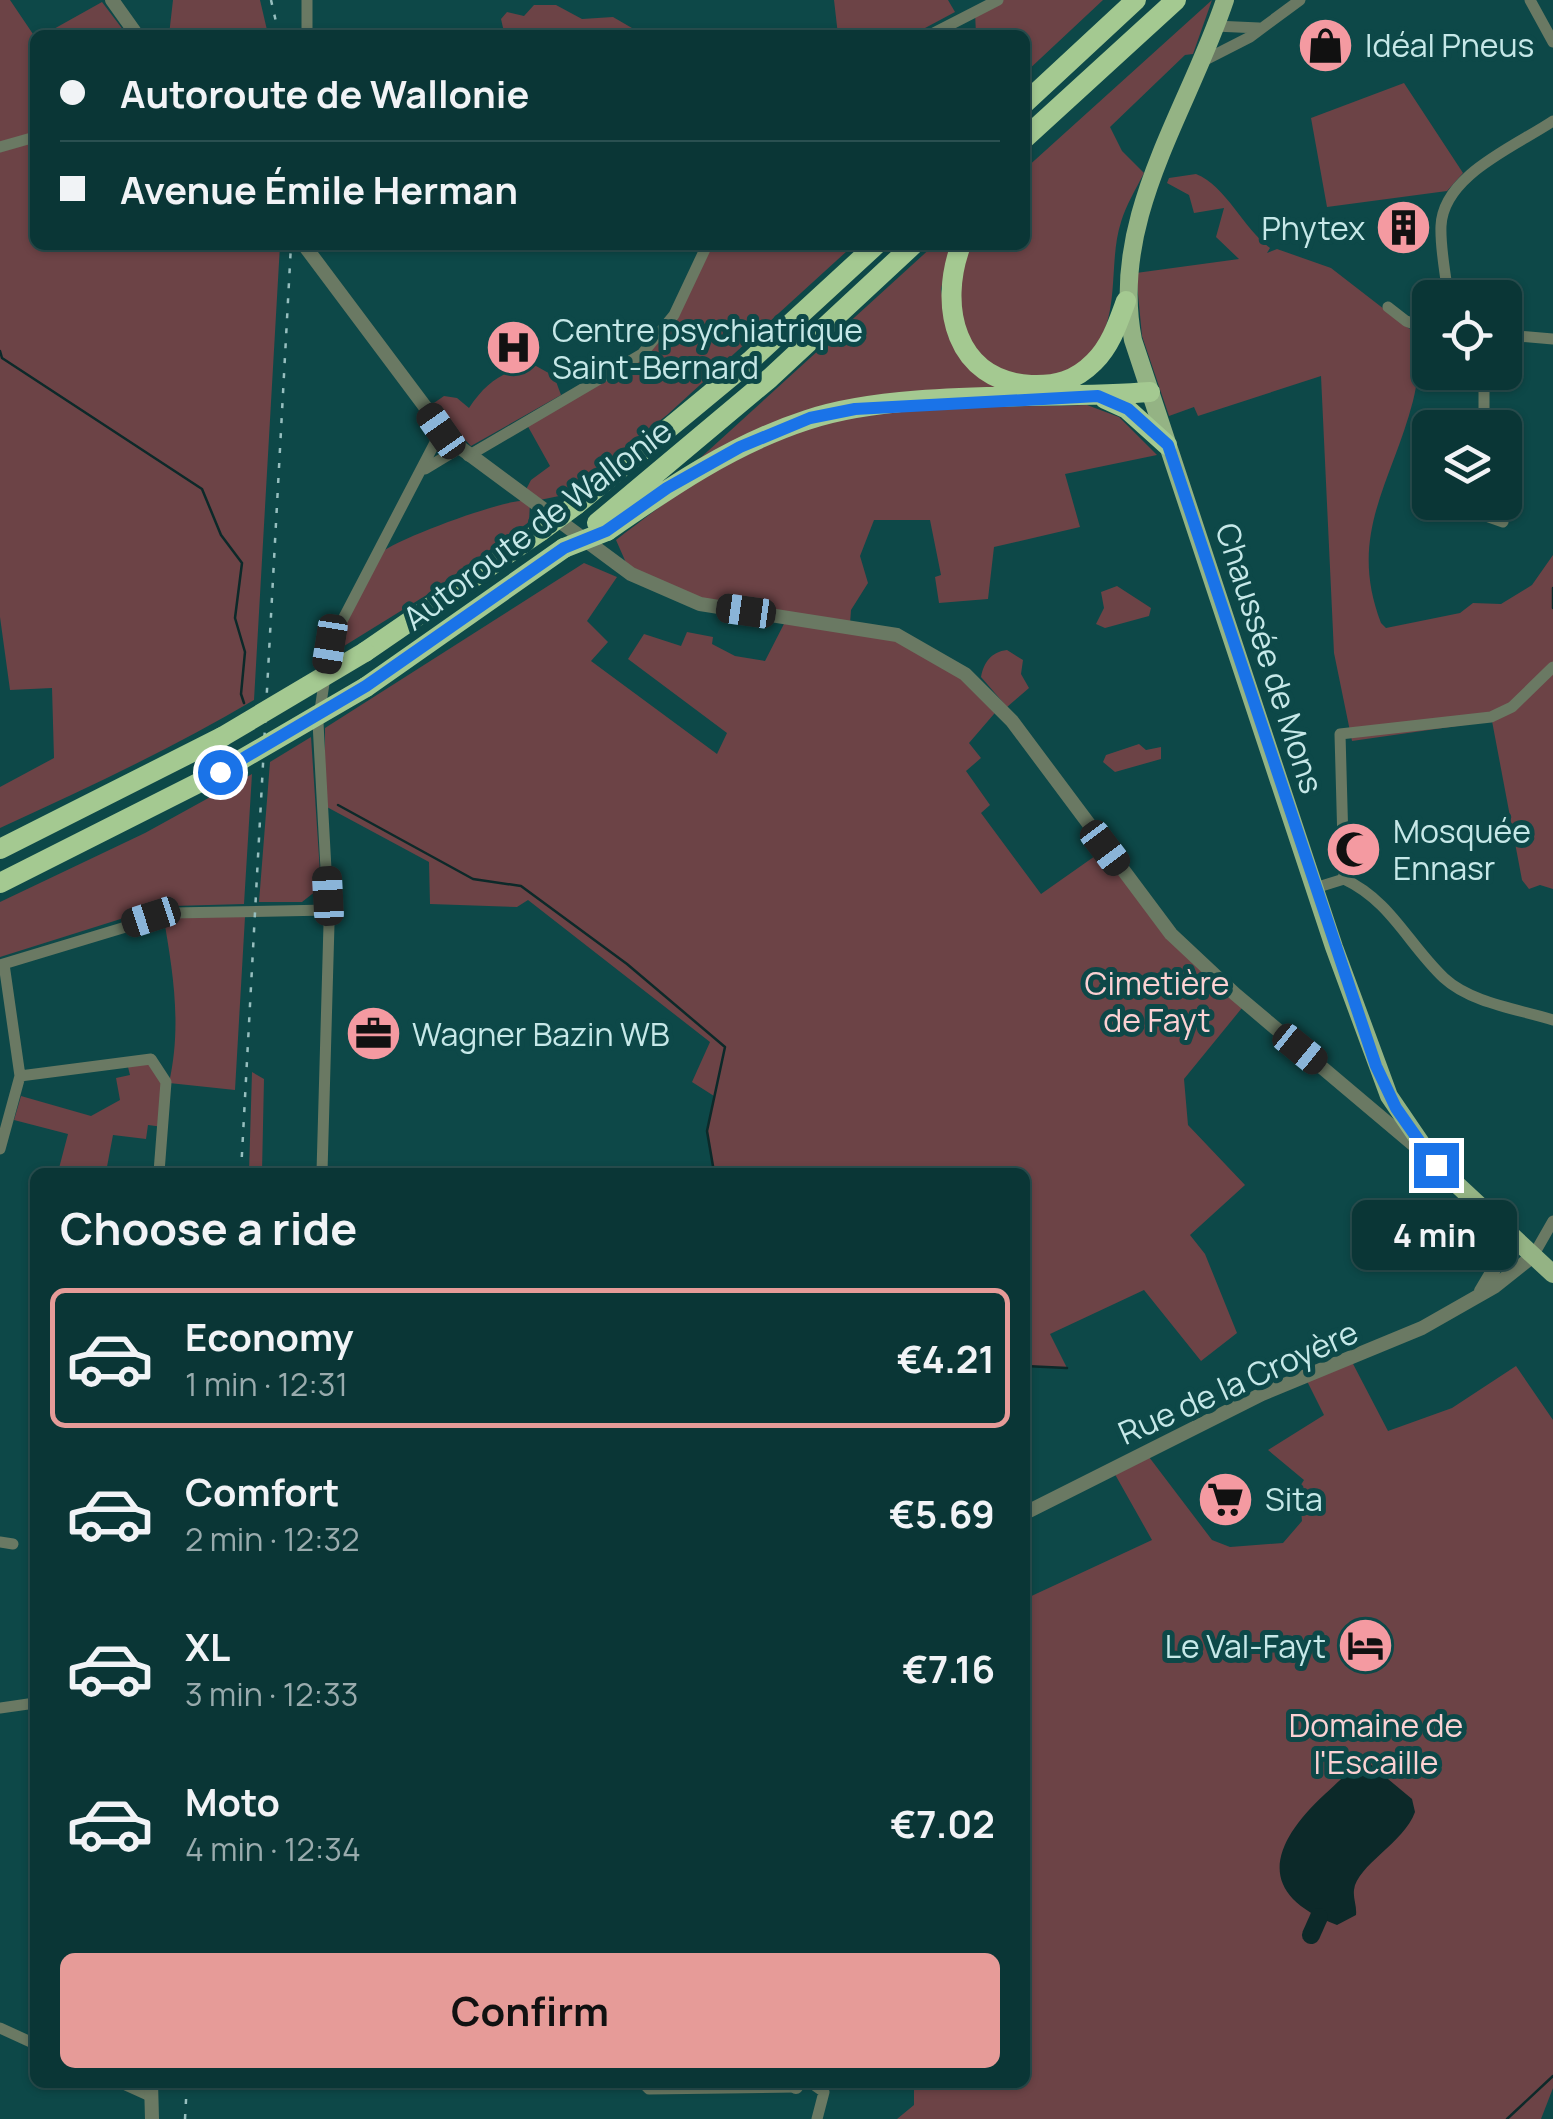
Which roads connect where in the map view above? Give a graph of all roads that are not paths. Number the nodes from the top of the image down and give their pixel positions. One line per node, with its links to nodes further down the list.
1 (112, 0): 10 (street)
2 (306, 0): 11 (street)
3 (998, 0): 12 (street)
4 (1136, 0): 17 (highway)
5 (1176, 0): 19 (highway)
6 (1300, 0): 9 (street)
7 (1530, 0): 14 (street)
8 (1224, 2): 9 (street); 13 (main road)
9 (1253, 28): 13 (street); 15 (street)
10 (133, 30)
11 (307, 30)
12 (940, 30)
13 (1213, 32): 15 (street); 16 (main road)
14 (1553, 42)
15 (1236, 43): 16 (street)
16 (1201, 62): 28 (main road)
17 (1030, 98)
18 (1553, 121): 27 (street)
19 (1030, 133)
20 (30, 138): 21 (street)
21 (0, 147)
22 (311, 250): 36 (street)
23 (705, 250): 38 (street)
24 (870, 250): 44 (highway, Autoroute de Wallonie, bridge)
25 (908, 250): 42 (highway, Autoroute de Wallonie)
26 (960, 250): 33 (highway)
27 (1446, 280)
28 (1126, 301): 33 (highway); 34 (main road, Chaussée de Mons)
29 (1388, 307): 30 (street)
30 (1412, 323)
31 (1522, 336): 32 (street)
32 (1553, 339)
33 (1058, 386): 34 (highway)
34 (1148, 386): 35 (highway); 37 (main road, Chaussée de Mons)
35 (1098, 396): 37 (highway); 42 (highway)
36 (441, 431): 38 (street); 39 (street)
37 (1168, 445): 47 (main road, Chaussée de Mons)
38 (463, 453): 39 (street); 53 (street)
39 (422, 472): 48 (street)
40 (1499, 520): 41 (street)
41 (1503, 522)
42 (602, 527): 46 (highway, Autoroute de Wallonie, bridge)
43 (1553, 667): 45 (street)
44 (0, 850)
45 (1344, 880): 47 (street); 50 (street)
46 (0, 883)
47 (1315, 888): 51 (main road, Chaussée de Mons)
48 (328, 910): 49 (street); 57 (street)
49 (2, 964): 52 (street)
50 (1553, 1020)
51 (1376, 1066): 53 (street); 54 (main road, Chaussée de Mons)
52 (20, 1076): 55 (street); 56 (street)
53 (1368, 1100): 54 (street)
54 (1397, 1116): 58 (main road, Chaussée de Mons)
55 (0, 1149)
56 (159, 1168)
57 (322, 1168)
58 (1488, 1214): 60 (main road, Chaussée de Mons); 62 (street)
59 (1553, 1221): 60 (street)
60 (1533, 1256): 61 (main road, Chaussée de Mons); 62 (street, Rue de la Croyère)
61 (1553, 1274)
62 (1473, 1300): 63 (street, Rue de la Croyère)
63 (1030, 1510)
64 (30, 1704): 65 (street)
65 (0, 1708)
66 (0, 2028): 67 (street)
67 (30, 2042)
68 (648, 2088): 69 (street)
69 (679, 2088)
70 (812, 2088): 73 (street)
71 (150, 2089): 72 (street)
72 (152, 2119)
73 (817, 2119)

